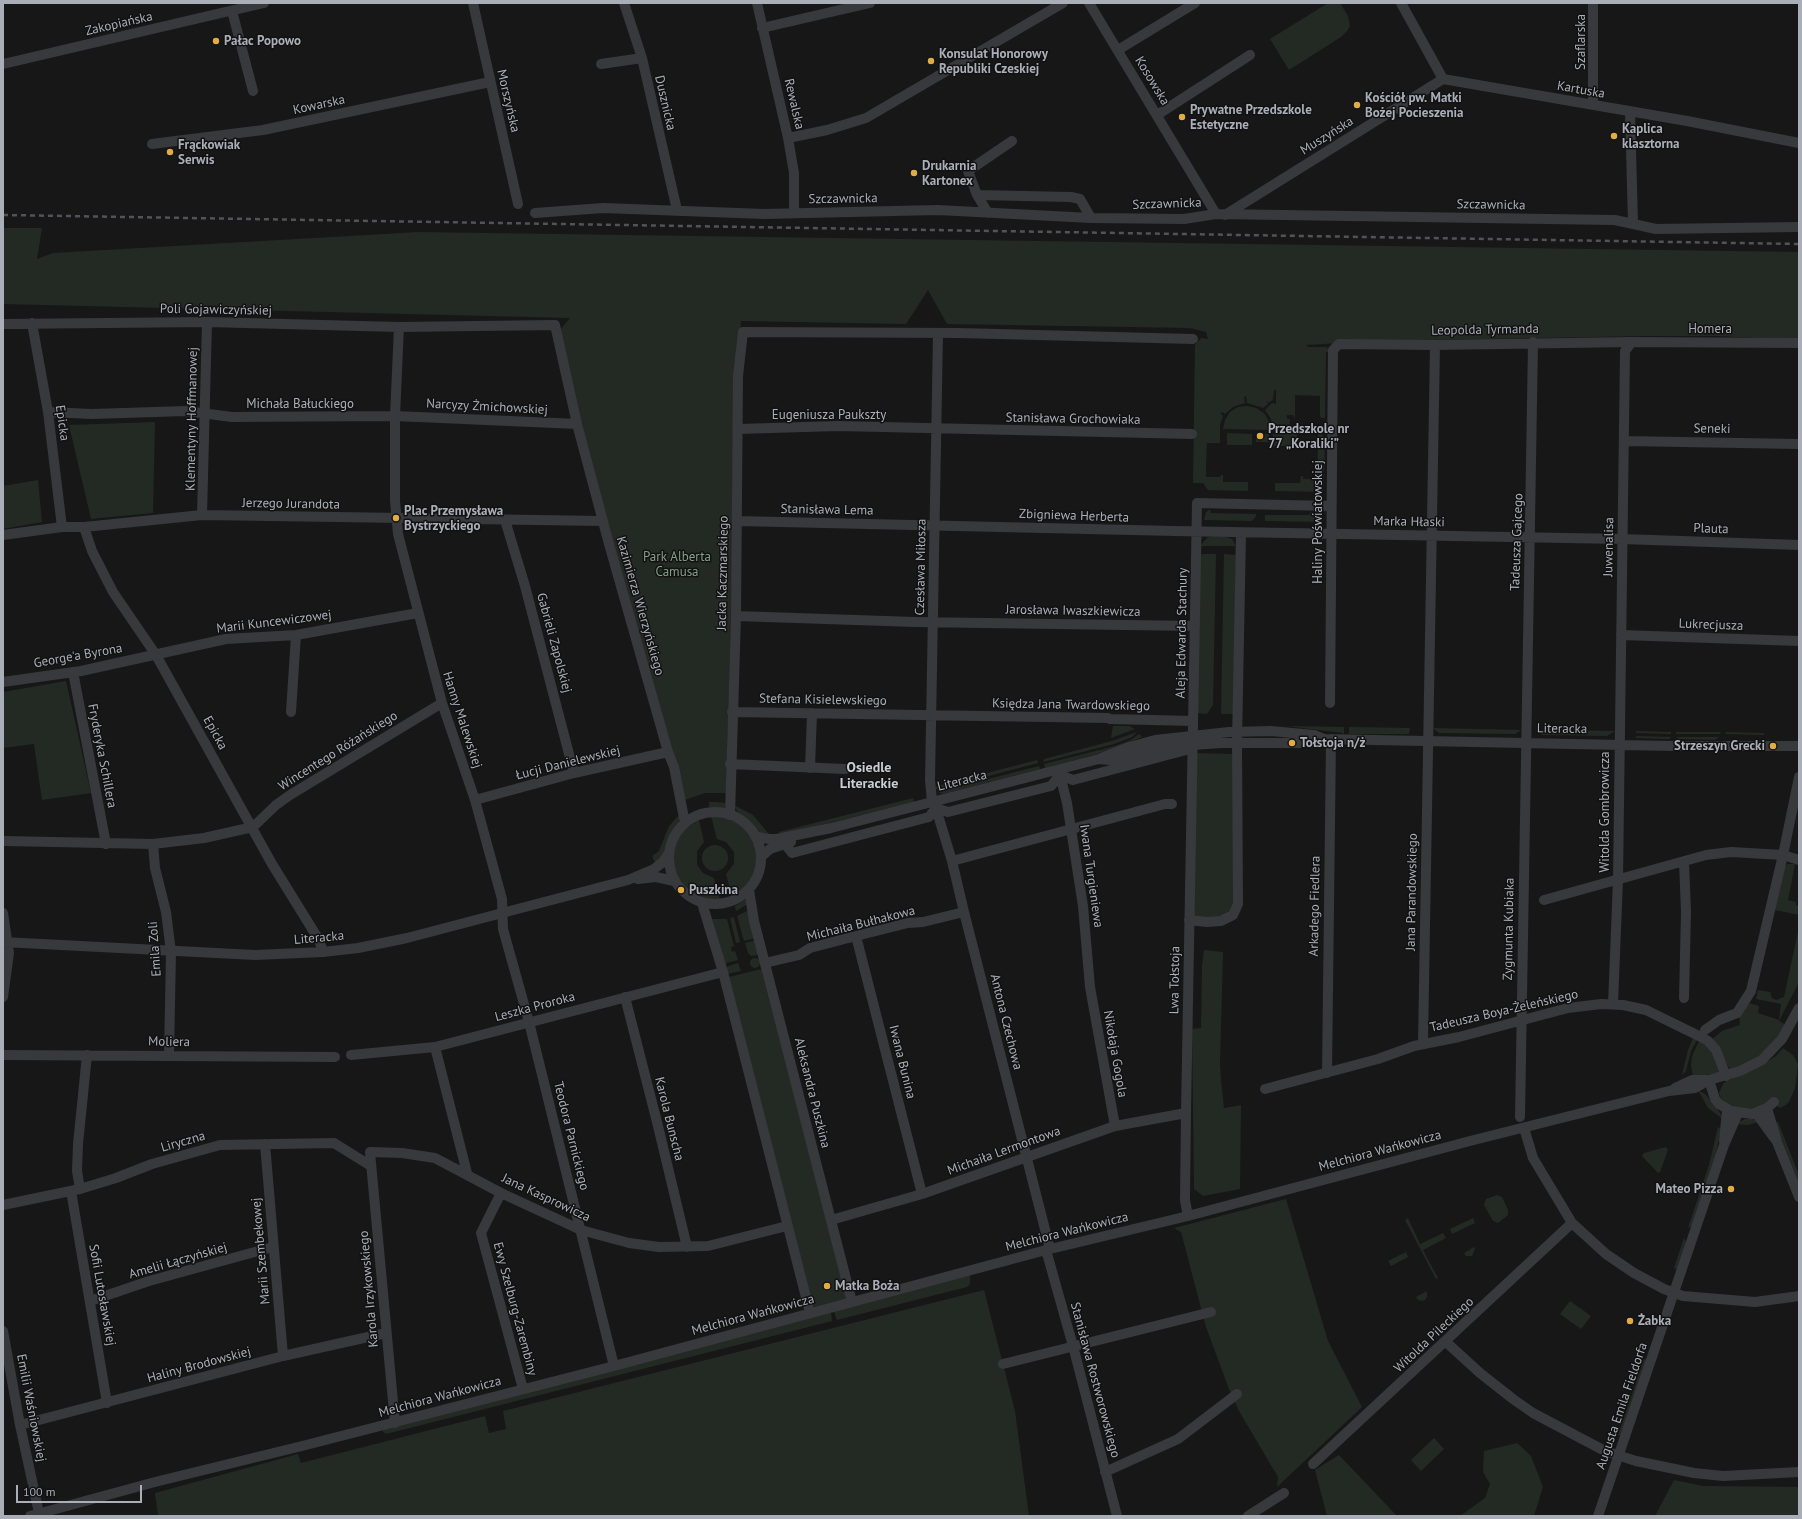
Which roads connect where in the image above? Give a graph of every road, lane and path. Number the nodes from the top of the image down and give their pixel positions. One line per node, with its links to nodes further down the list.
1 (264, 3): 11 (street, Zakopiańska)
2 (473, 3): 19 (street, Morszyńska)
3 (624, 3): 15 (street, Dusznicka)
4 (757, 3): 12 (street, Rewalska)
5 (870, 3): 12 (street)
6 (1063, 3): 24 (street)
7 (1089, 3): 13 (street, Kosowska)
8 (1196, 3): 13 (street)
9 (1401, 3): 18 (street)
10 (1594, 3): 21 (street, Szaflarska)
11 (232, 10): 16 (street, Zakopiańska); 20 (street)
12 (762, 28): 24 (street, Rewalska)
13 (1118, 50): 23 (street, Kosowska)
14 (1250, 55): 23 (street)
15 (642, 58): 17 (street); 30 (street, Dusznicka)
16 (3, 64)
17 (601, 64)
18 (1443, 79): 21 (street, Kartuska); 34 (street, Muszyńska)
19 (490, 82): 27 (street, Kowarska); 29 (street, Morszyńska)
20 (253, 91)
21 (1593, 105): 22 (street, Kartuska)
22 (1630, 112): 26 (street, Kartuska); 36 (street)
23 (1157, 115): 34 (street, Kosowska)
24 (788, 138): 31 (street, Rewalska)
25 (1012, 141): 28 (street)
26 (1799, 143)
27 (152, 144)
28 (977, 195): 33 (street); 35 (street)
29 (518, 204)
30 (677, 210): 31 (street, Szczawnicka); 32 (street, Szczawnicka)
31 (794, 212): 33 (street, Szczawnicka)
32 (535, 213)
33 (988, 213): 35 (street, Szczawnicka)
34 (1221, 215): 35 (street, Szczawnicka); 36 (street, Szczawnicka)
35 (1091, 218)
36 (1633, 224): 37 (street, Szczawnicka)
37 (1799, 227)
38 (207, 322): 39 (street, Poli Gojawiczyńskiej); 42 (street, Poli Gojawiczyńskiej); 51 (street, Klementyny Hoffmanowej)
39 (32, 323): 40 (street, Poli Gojawiczyńskiej); 50 (street, Epicka)
40 (3, 324)
41 (555, 325): 42 (street, Poli Gojawiczyńskiej); 53 (street, Kazimierza Wierzyńskiego)
42 (399, 327): 52 (street)
43 (938, 333): 44 (street); 54 (street, Jacka Kaczmarskiego); 55 (street, Czesława Miłosza)
44 (1193, 340)
45 (1533, 342): 46 (street, Leopolda Tyrmanda); 49 (street, Leopolda Tyrmanda); 73 (street, Tadeusza Gajcego)
46 (1632, 342): 47 (street, Homera); 57 (street, Juwenalisa)
47 (1799, 343)
48 (1339, 344): 49 (street, Leopolda Tyrmanda); 59 (street, Haliny Poświatowskiej)
49 (1436, 344): 72 (street, Jana Parandowskiego)
50 (48, 412): 51 (street, Michała Bałuckiego); 66 (street, Epicka)
51 (206, 413): 52 (street, Michała Bałuckiego); 60 (street, Klementyny Hoffmanowej)
52 (395, 416): 53 (street, Narcyzy Żmichowskiej); 61 (street, Hanny Malewskiej)
53 (577, 424): 63 (street, Kazimierza Wierzyńskiego)
54 (738, 429): 55 (street, Eugeniusza Paukszty); 64 (street, Jacka Kaczmarskiego)
55 (936, 430): 56 (street, Stanisława Grochowiaka); 65 (street, Czesława Miłosza)
56 (1192, 434)
57 (1624, 441): 58 (street, Seneki); 74 (street, Juwenalisa)
58 (1799, 444)
59 (1331, 506): 68 (street, Aleja Edwarda Stachury); 70 (street, Haliny Poświatowskiej)
60 (202, 515): 61 (street, Jerzego Jurandota); 67 (street, Jerzego Jurandota)
61 (396, 518): 62 (street, Jerzego Jurandota); 76 (street, Hanny Malewskiej)
62 (505, 520): 63 (street, Jerzego Jurandota); 105 (street, Gabrieli Zapolskiej)
63 (603, 521): 100 (street, Kazimierza Wierzyńskiego)
64 (737, 521): 65 (street, Stanisława Lema); 77 (street, Jacka Kaczmarskiego)
65 (934, 525): 68 (street, Zbigniewa Herberta); 78 (street, Czesława Miłosza)
66 (62, 527): 67 (street, Jerzego Jurandota); 71 (street, Jerzego Jurandota)
67 (84, 527): 83 (street, Epicka)
68 (1196, 532): 69 (street, Marka Hłaski); 79 (street, Aleja Edwarda Stachury)
69 (1241, 533): 70 (street, Marka Hłaski); 93 (street)
70 (1332, 534): 72 (street, Marka Hłaski); 87 (street, Haliny Poświatowskiej)
71 (3, 535)
72 (1433, 536): 73 (street, Marka Hłaski); 95 (street, Jana Parandowskiego)
73 (1529, 538): 74 (street, Marka Hłaski); 96 (street, Tadeusza Gajcego)
74 (1622, 538): 75 (street, Plauta); 81 (street, Juwenalisa)
75 (1799, 545)
76 (418, 614): 80 (street, Marii Kuncewiczowej); 86 (street, Hanny Malewskiej)
77 (736, 616): 78 (street, Jarosława Iwaszkiewicza); 89 (street, Jacka Kaczmarskiego)
78 (933, 622): 79 (street, Jarosława Iwaszkiewicza); 91 (street, Czesława Miłosza)
79 (1195, 626): 92 (street, Aleja Edwarda Stachury)
80 (296, 635): 83 (street, Marii Kuncewiczowej); 88 (street)
81 (1621, 635): 82 (street, Lukrecjusza); 98 (street, Juwenalisa)
82 (1799, 641)
83 (156, 655): 84 (street, George'a Byrona); 112 (street, Epicka)
84 (73, 672): 85 (street, George'a Byrona); 117 (street, Fryderyka Schillera)
85 (3, 682)
86 (442, 703): 107 (street, Hanny Malewskiej); 112 (street, Wincentego Różańskiego)
87 (1330, 703)
88 (291, 712)
89 (732, 712): 90 (street, Stefana Kisielewskiego); 101 (street, Jacka Kaczmarskiego)
90 (812, 713): 91 (street, Stefana Kisielewskiego); 102 (street)
91 (931, 715): 92 (street, Księdza Jana Twardowskiego); 108 (street, Czesława Miłosza)
92 (1193, 721): 97 (street, Aleja Edwarda Stachury)
93 (1237, 737): 94 (street, Literacka); 97 (street, Literacka); 135 (street)
94 (1327, 739): 95 (street, Literacka); 158 (street, Arkadego Fiedlera)
95 (1427, 740): 96 (street, Literacka); 151 (street, Jana Parandowskiego)
96 (1526, 742): 98 (street, Literacka); 148 (street, Zygmunta Kubiaka)
97 (1193, 743): 104 (street, Literacka); 104 (street); 135 (street, Lwa Tołstoja)
98 (1619, 743): 99 (street, Literacka); 128 (street, Witolda Gombrowicza)
99 (1799, 746)
100 (668, 752): 105 (street, Łucji Danielewskiej); 111 (street, Kazimierza Wierzyńskiego)
101 (730, 764): 102 (street); 110 (street, Jacka Kaczmarskiego)
102 (810, 768): 103 (street)
103 (844, 770)
104 (1060, 772): 108 (street); 114 (street, Iwana Turgieniewa)
105 (574, 773): 107 (street, Łucji Danielewskiej)
106 (1799, 777): 121 (street)
107 (475, 800): 132 (street, Hanny Malewskiej)
108 (934, 804): 113 (street, Literacka); 119 (street); 124 (street, Antona Czechowa)
109 (1172, 804): 114 (street)
110 (730, 814): 111 (street); 115 (street)
111 (685, 823): 120 (street)
112 (253, 827): 118 (street); 139 (street, Epicka)
113 (831, 828): 115 (street, Literacka); 119 (street, Literacka)
114 (1071, 830): 124 (street); 142 (street, Iwana Turgieniewa)
115 (755, 836): 122 (street)
116 (4, 841): 117 (street)
117 (106, 844): 118 (street)
118 (153, 844): 138 (street, Emila Zoli)
119 (785, 844): 122 (street, Literacka)
120 (669, 854): 126 (street, Literacka); 127 (street)
121 (1783, 855): 123 (street, Witolda Gombrowicza); 125 (street, Witolda Gombrowicza); 150 (street)
122 (761, 857): 129 (street)
123 (1799, 860)
124 (952, 861): 133 (street, Antona Czechowa)
125 (1684, 861): 128 (street, Witolda Gombrowicza); 145 (street)
126 (628, 880): 127 (street, Literacka); 132 (street, Literacka)
127 (674, 880): 131 (street)
128 (1618, 880): 130 (street, Witolda Gombrowicza); 146 (street, Witolda Gombrowicza)
129 (749, 890): 131 (street); 140 (street, Aleksandra Puszkina)
130 (1544, 900)
131 (702, 903): 141 (street)
132 (503, 912): 139 (street, Literacka); 149 (street, Teodora Parnickiego)
133 (964, 912): 136 (street, Michaiła Bułhakowa); 173 (street, Antona Czechowa)
134 (3, 913): 137 (street)
135 (1189, 920): 163 (street, Lwa Tołstoja)
136 (856, 936): 140 (street, Michaiła Bułhakowa); 178 (street, Iwana Bunina)
137 (5, 942): 138 (street, Literacka); 143 (street)
138 (171, 952): 139 (street, Literacka); 155 (street, Emila Zoli)
139 (323, 952)
140 (765, 963): 182 (street, Aleksandra Puszkina)
141 (722, 972): 144 (street, Leszka Proroka); 184 (street)
142 (1090, 987): 167 (street, Nikołaja Gogola)
143 (3, 997)
144 (625, 997): 149 (street, Leszka Proroka); 187 (street, Karola Bunscha)
145 (1684, 998)
146 (1613, 1004): 148 (street, Tadeusza Boya-Żeleńskiego); 159 (street, Tadeusza Boya-Żeleńskiego)
147 (1799, 1008): 159 (street, Melchiora Wańkowicza)
148 (1520, 1020): 151 (street, Tadeusza Boya-Żeleńskiego); 166 (street, Zygmunta Kubiaka)
149 (529, 1022): 152 (street, Leszka Proroka); 185 (street, Teodora Parnickiego)
150 (1705, 1030)
151 (1423, 1043): 158 (street, Tadeusza Boya-Żeleńskiego)
152 (435, 1047): 156 (street, Leszka Proroka); 175 (street)
153 (3, 1055): 154 (street, Moliera)
154 (87, 1055): 155 (street, Moliera); 176 (street, Sofii Lutosławskiej)
155 (169, 1055): 157 (street, Moliera)
156 (351, 1055)
157 (335, 1057)
158 (1327, 1073): 161 (street, Tadeusza Boya-Żeleńskiego)
159 (1726, 1076): 160 (street, Melchiora Wańkowicza)
160 (1709, 1080): 162 (street); 168 (street, Melchiora Wańkowicza)
161 (1265, 1089)
162 (1727, 1110): 164 (street); 171 (street, Augusta Emila Fieldorfa)
163 (1186, 1112): 167 (street, Michaiła Lermontowa); 181 (street, Lwa Tołstoja)
164 (1738, 1113): 165 (street); 171 (street, Augusta Emila Fieldorfa)
165 (1756, 1113): 169 (street); 169 (street)
166 (1520, 1117)
167 (1115, 1126): 173 (street, Michaiła Lermontowa)
168 (1524, 1128): 181 (street, Melchiora Wańkowicza); 183 (street)
169 (1777, 1142): 179 (street)
170 (266, 1144): 174 (street, Liryczna); 176 (street, Liryczna); 186 (street, Marii Szembekowej)
171 (1724, 1145): 189 (street, Augusta Emila Fieldorfa)
172 (370, 1152): 174 (street, Karola Irzykowskiego); 175 (street, Jana Kasprowicza)
173 (1027, 1156): 178 (street, Michaiła Lermontowa); 188 (street, Antona Czechowa)
174 (371, 1166): 196 (street, Karola Irzykowskiego)
175 (467, 1173): 177 (street, Jana Kasprowicza)
176 (75, 1190): 180 (street, Liryczna); 191 (street, Sofii Lutosławskiej)
177 (501, 1193): 185 (street, Jana Kasprowicza); 202 (street, Ewy Szelburg-Zarembiny)
178 (922, 1194): 182 (street, Michaiła Lermontowa)
179 (1799, 1197)
180 (3, 1205)
181 (1188, 1216): 188 (street, Melchiora Wańkowicza)
182 (831, 1220): 192 (street, Aleksandra Puszkina)
183 (1572, 1223): 189 (street); 197 (street, Witolda Pileckiego)
184 (787, 1226): 187 (street, Jana Kasprowicza); 194 (street)
185 (581, 1230): 187 (street, Jana Kasprowicza); 201 (street, Teodora Parnickiego)
186 (273, 1247): 191 (street, Amelii Łączyńskiej); 199 (street, Marii Szembekowej)
187 (686, 1247)
188 (1048, 1250): 192 (street, Melchiora Wańkowicza); 198 (street, Stanisława Rostworowskiego)
189 (1674, 1293): 190 (street); 207 (street, Augusta Emila Fieldorfa)
190 (1799, 1296)
191 (90, 1301): 204 (street, Sofii Lutosławskiej)
192 (852, 1302): 194 (street, Melchiora Wańkowicza)
193 (1211, 1312): 198 (street)
194 (810, 1313): 201 (street, Melchiora Wańkowicza)
195 (3, 1331): 206 (street, Emilii Waśniowskiej)
196 (386, 1333): 199 (street, Haliny Brodowskiej); 205 (street, Karola Irzykowskiego)
197 (1446, 1342): 207 (street); 208 (street, Witolda Pileckiego)
198 (1073, 1346): 200 (street); 209 (street, Stanisława Rostworowskiego)
199 (283, 1356): 204 (street, Haliny Brodowskiej)
200 (1003, 1364)
201 (614, 1366): 202 (street, Melchiora Wańkowicza)
202 (523, 1389): 205 (street, Melchiora Wańkowicza)
203 (1237, 1394): 209 (street)
204 (107, 1403): 206 (street, Haliny Brodowskiej)
205 (394, 1423): 212 (street, Melchiora Wańkowicza)
206 (20, 1425): 212 (street, Emilii Waśniowskiej)
207 (1619, 1455): 210 (street); 215 (street, Augusta Emila Fieldorfa)
208 (1313, 1464)
209 (1106, 1472): 213 (street, Stanisława Rostworowskiego)
210 (1799, 1472)
211 (1284, 1493): 214 (street)
212 (35, 1515)
213 (1117, 1516)
214 (1248, 1516)
215 (1598, 1516)

